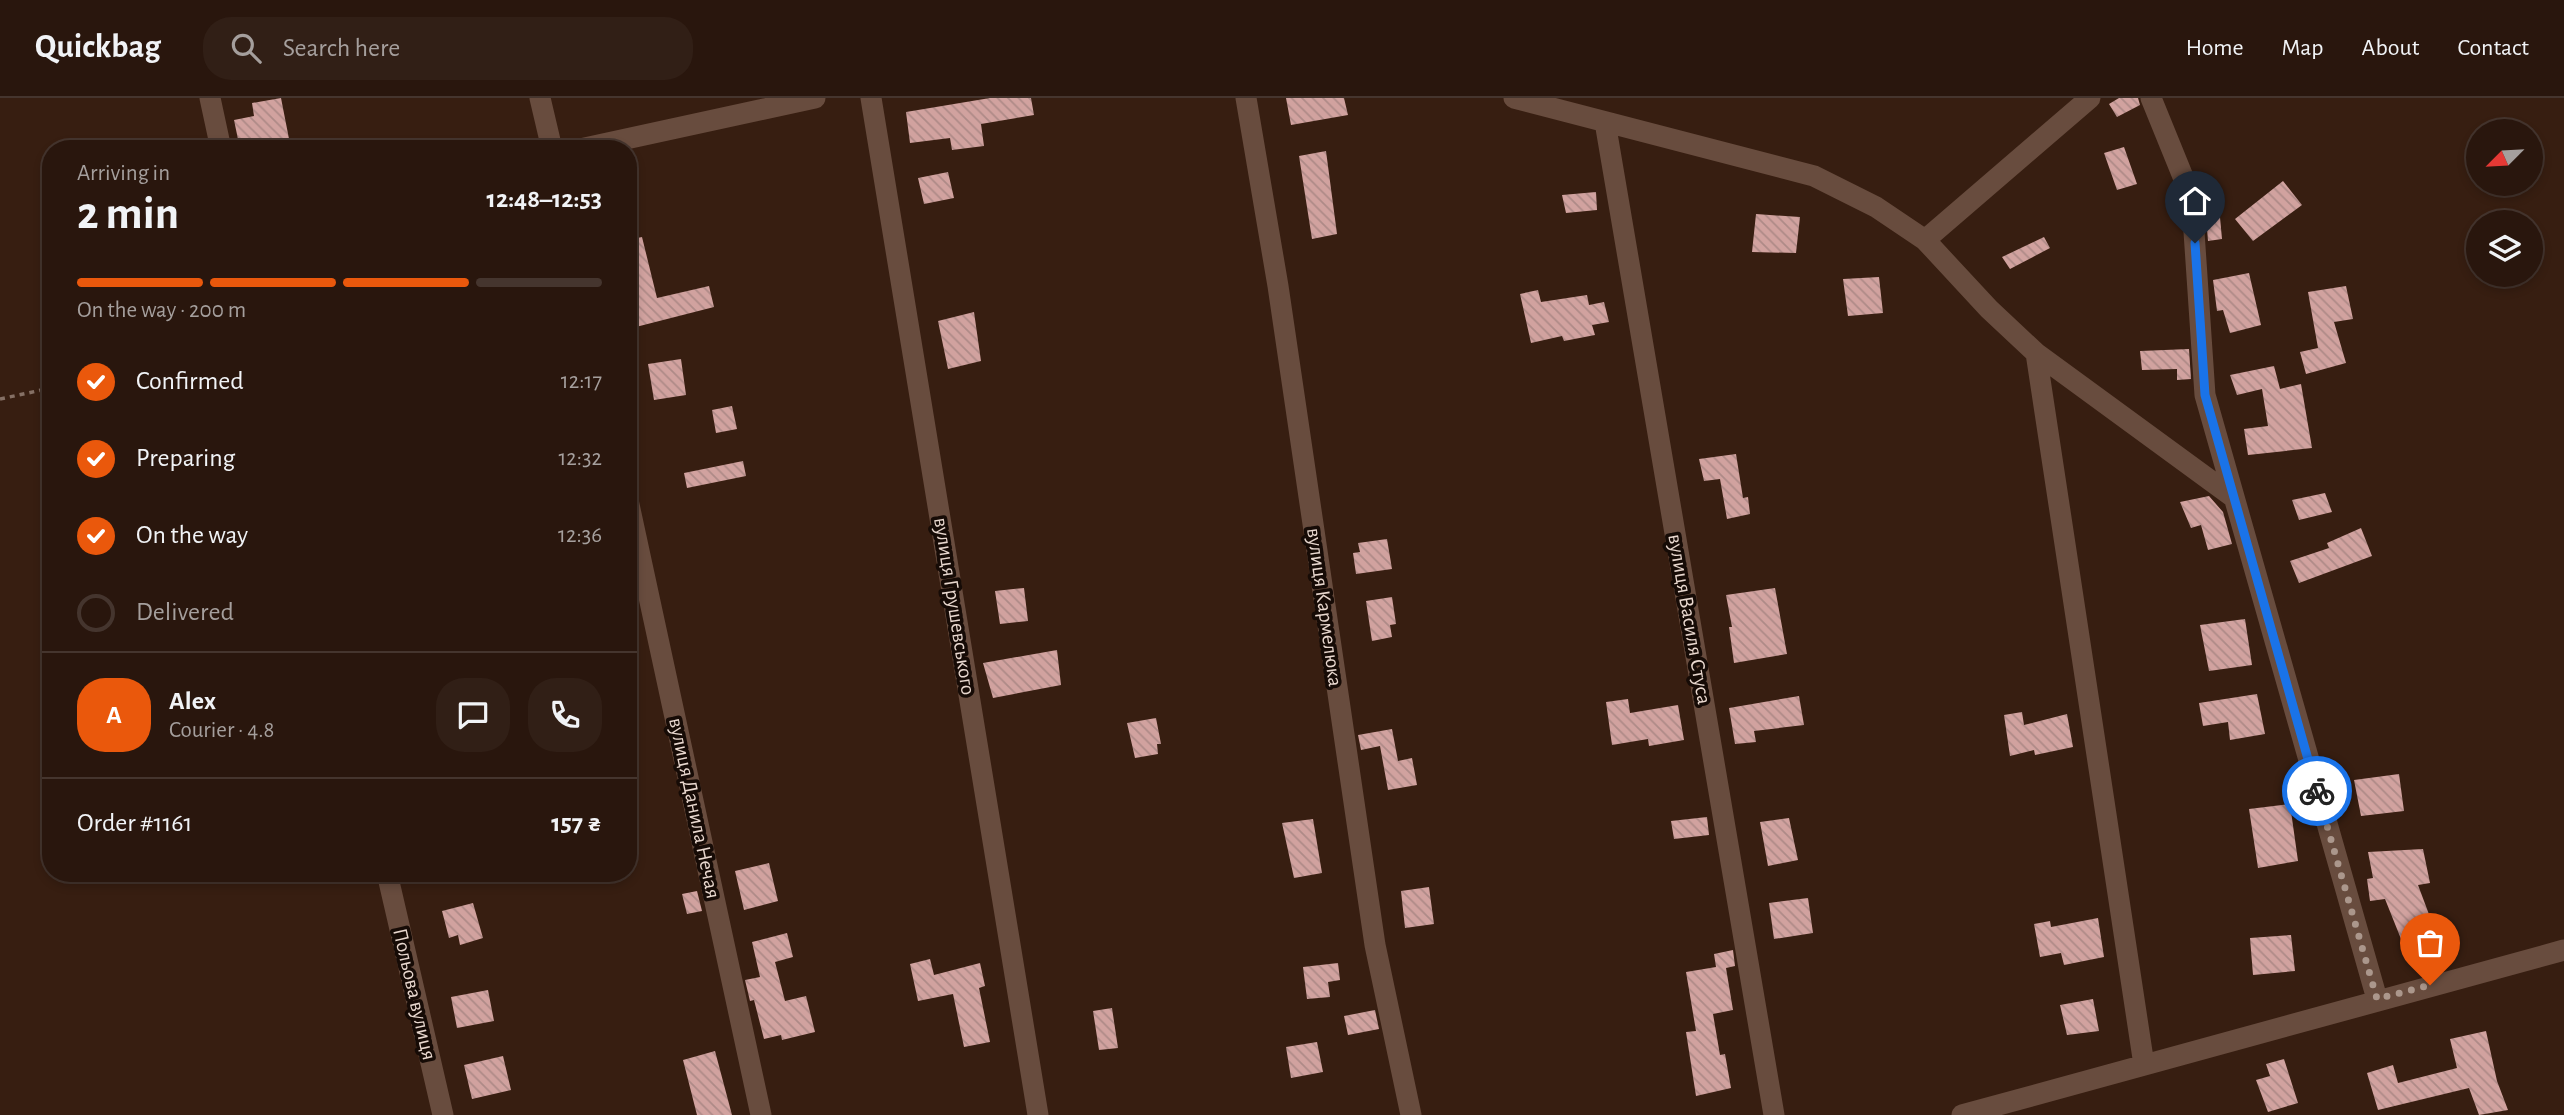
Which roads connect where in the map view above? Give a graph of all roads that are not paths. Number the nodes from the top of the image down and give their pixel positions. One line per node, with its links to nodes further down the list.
1 (210, 98): 10 (street)
2 (540, 98): 11 (street)
3 (814, 98): 12 (street)
4 (871, 98): 23 (street, вулиця Грушевського)
5 (1247, 98): 24 (street, вулиця Кармелюка)
6 (1514, 98): 9 (street)
7 (2091, 98): 13 (street)
8 (2151, 98): 15 (street)
9 (1605, 122): 13 (street); 25 (street, вулиця Василя Стуса)
10 (219, 140)
11 (550, 140)
12 (621, 140)
13 (1925, 240): 14 (street)
14 (2036, 353): 15 (street); 20 (street)
15 (2233, 497): 19 (street)
16 (637, 542): 22 (street, вулиця Данила Нечая)
17 (389, 882): 21 (street, Польова вулиця)
18 (2564, 950): 19 (street)
19 (2377, 999): 20 (street)
20 (2144, 1065): 26 (street)
21 (443, 1115)
22 (761, 1115)
23 (1038, 1115)
24 (1411, 1115)
25 (1774, 1115)
26 (1962, 1115)

